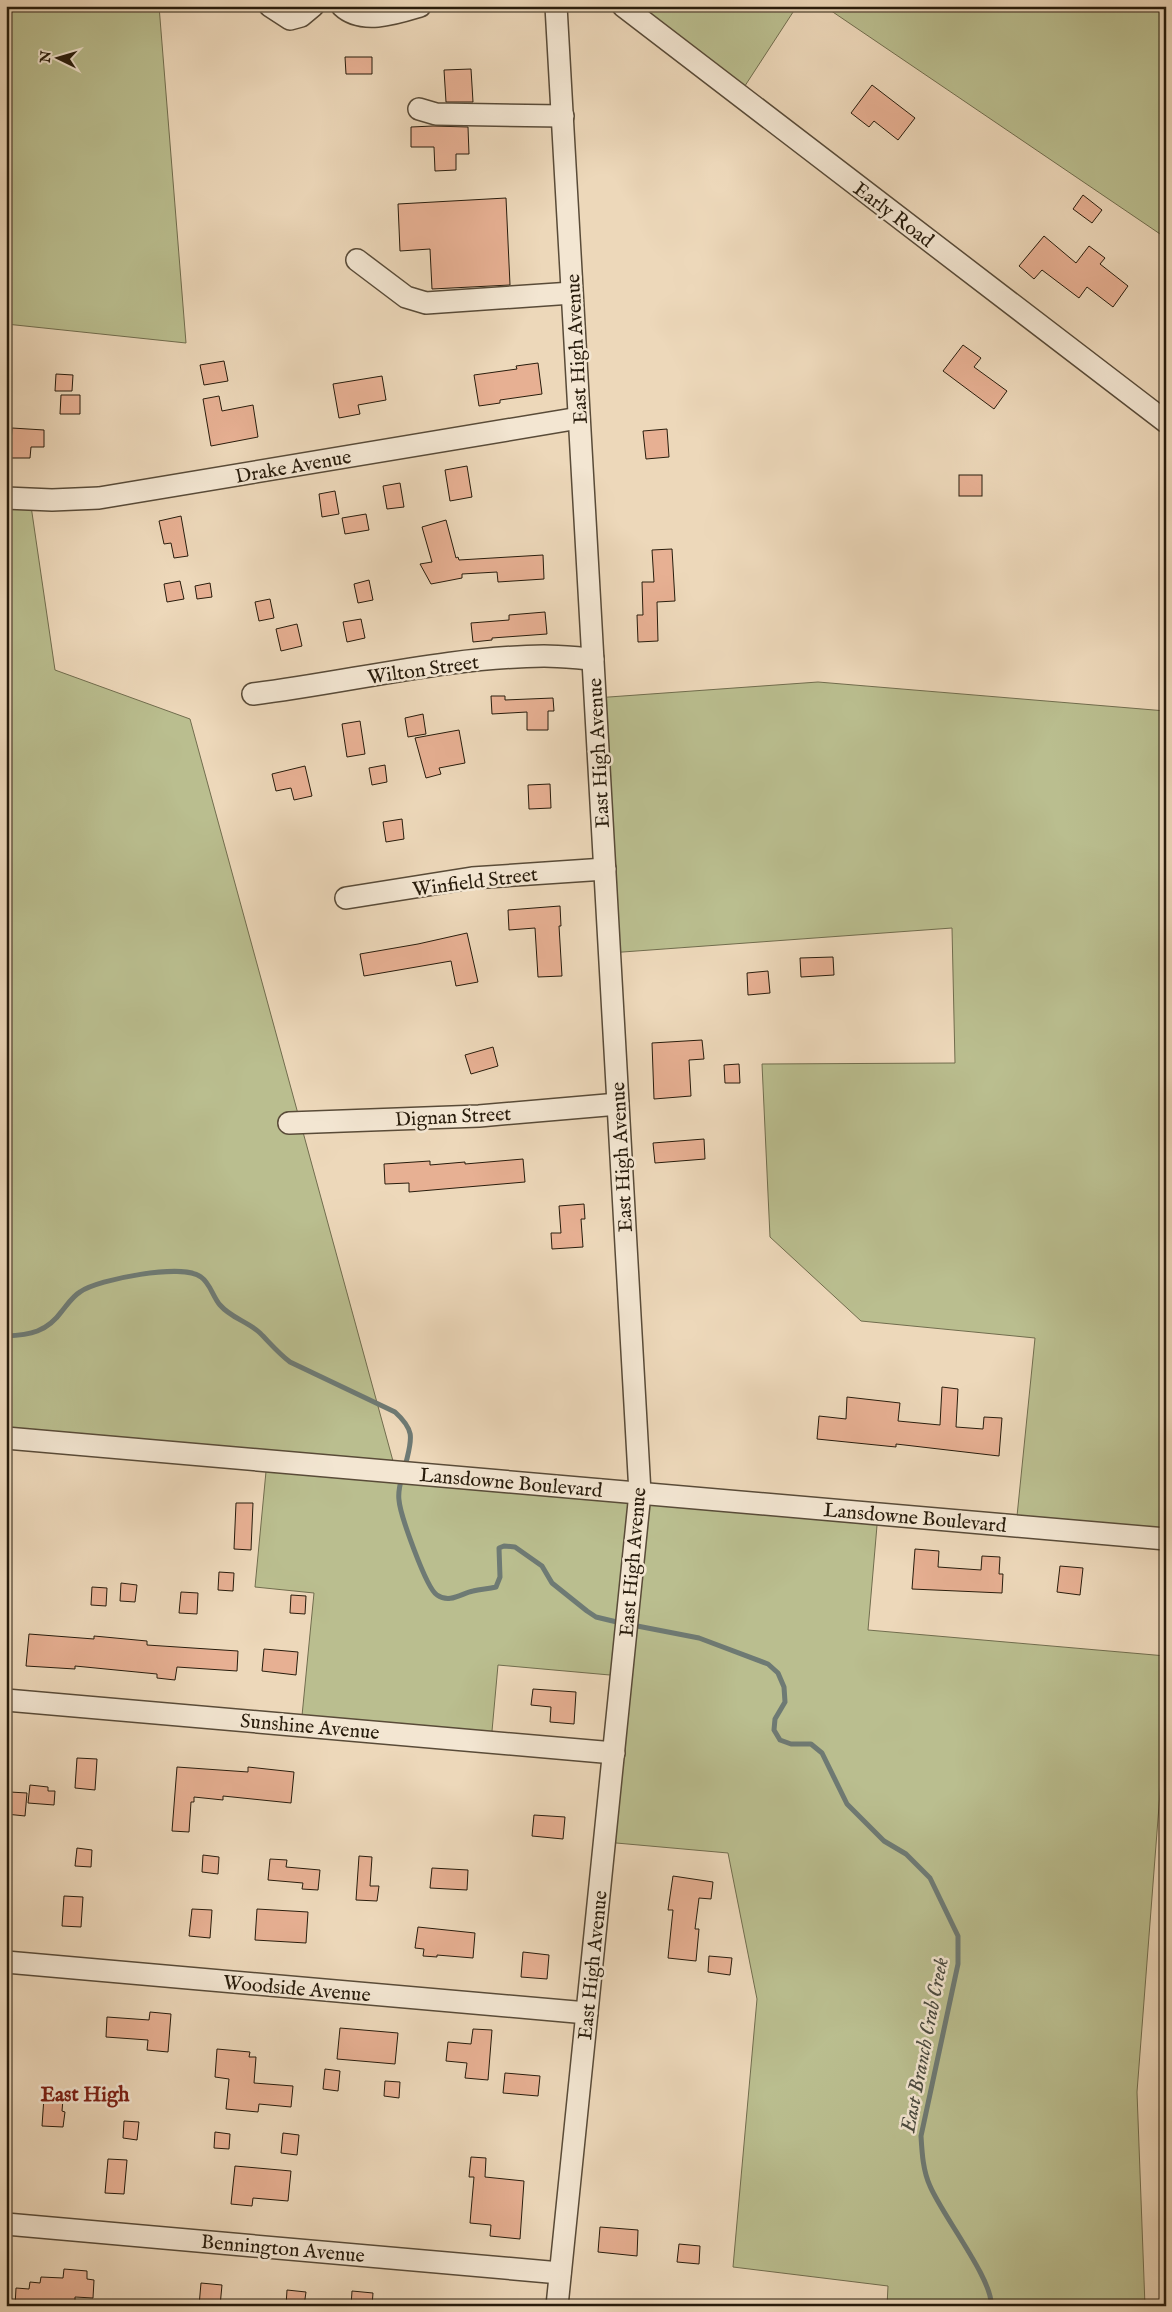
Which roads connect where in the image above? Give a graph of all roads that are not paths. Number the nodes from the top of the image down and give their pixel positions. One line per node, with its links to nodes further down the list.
1 (270, 6): 2 (street)
2 (313, 6)
3 (342, 6): 4 (street)
4 (420, 6)
5 (556, 6): 8 (street, East High Avenue)
6 (623, 6): 12 (street, Early Road)
7 (419, 109): 8 (street)
8 (562, 116): 10 (street, East High Avenue)
9 (357, 260): 10 (street)
10 (572, 293): 11 (street, East High Avenue)
11 (579, 418): 13 (street, Drake Avenue); 14 (street, East High Avenue)
12 (1166, 422)
13 (6, 498)
14 (594, 659): 15 (street, Wilton Street); 16 (street, East High Avenue)
15 (253, 694)
16 (604, 869): 17 (street, Winfield Street); 18 (street, East High Avenue)
17 (346, 898)
18 (618, 1104): 19 (street, Dignan Street); 21 (street, East High Avenue)
19 (289, 1123)
20 (6, 1438): 21 (street, Lansdowne Boulevard)
21 (640, 1493): 22 (street, Lansdowne Boulevard); 24 (street, East High Avenue)
22 (1166, 1538)
23 (6, 1700): 24 (street, Sunshine Avenue)
24 (614, 1753): 26 (street, East High Avenue)
25 (6, 1962): 26 (street, Woodside Avenue)
26 (587, 2013): 28 (street, East High Avenue)
27 (6, 2224): 28 (street, Bennington Avenue)
28 (560, 2273): 29 (street, East High Avenue)
29 (557, 2306)

